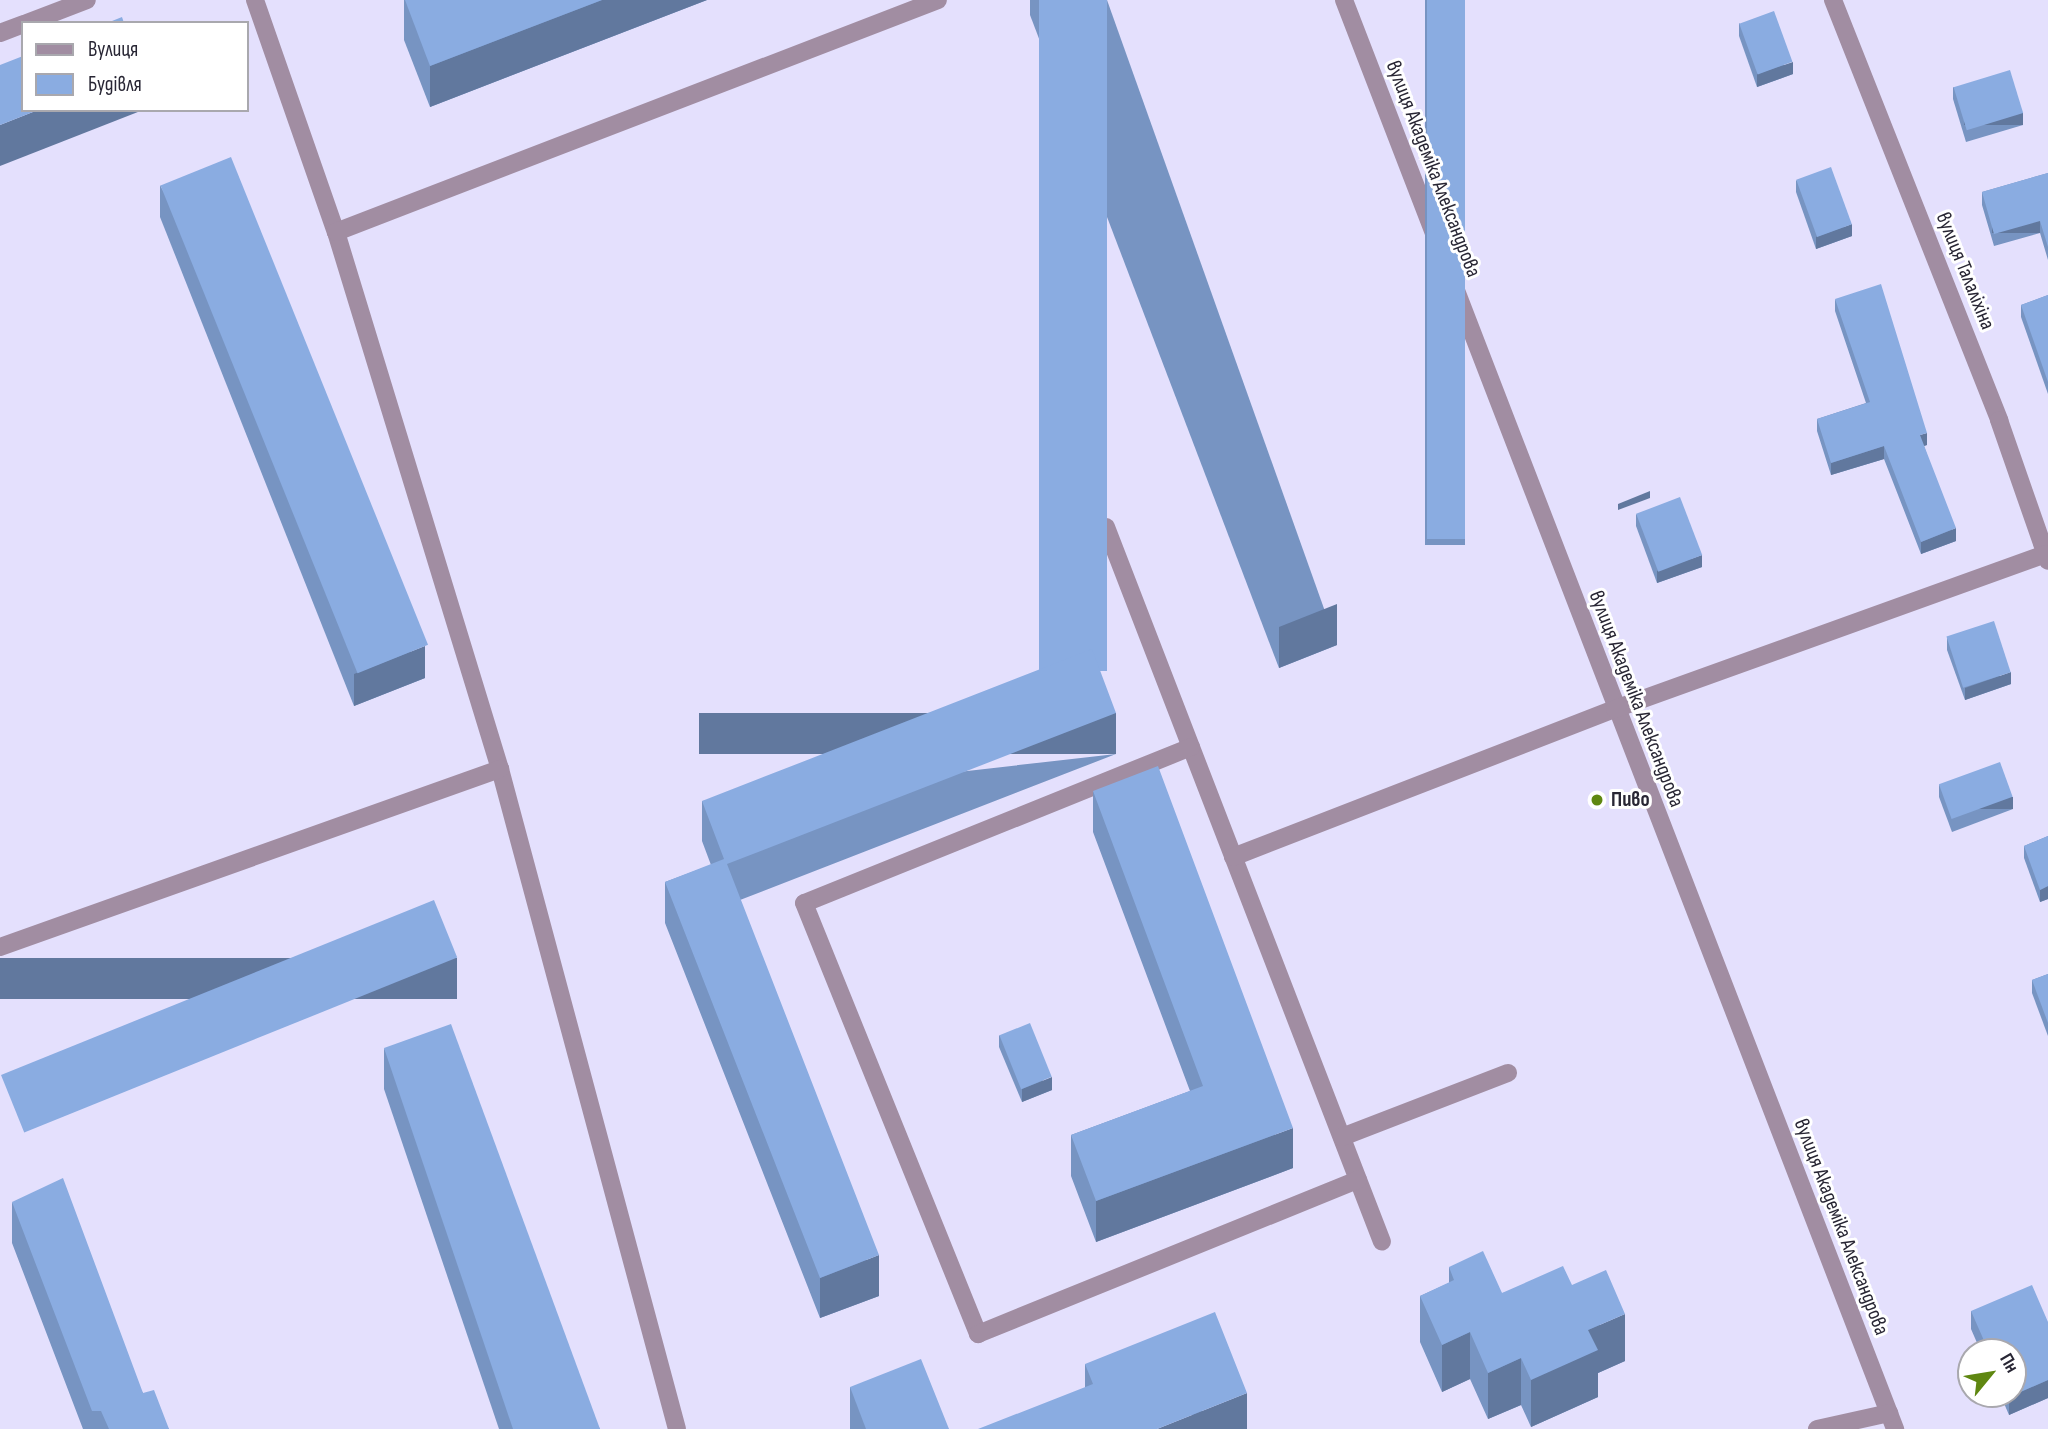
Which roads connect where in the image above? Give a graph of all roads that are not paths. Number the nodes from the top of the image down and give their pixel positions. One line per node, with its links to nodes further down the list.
1 (87, 0): 6 (street)
2 (255, 0): 9 (street)
3 (938, 0): 9 (street)
4 (1344, 0): 12 (street, вулиця Академіка Александрова)
5 (1833, 0): 11 (street, вулиця Талаліхіна)
6 (33, 21)
7 (21, 25): 8 (street)
8 (0, 33)
9 (336, 232): 14 (street)
10 (1106, 527): 13 (street)
11 (2047, 558): 12 (street)
12 (1615, 709): 15 (street); 21 (street, вулиця Академіка Александрова)
13 (1191, 747): 15 (street); 19 (street)
14 (500, 769): 16 (street); 22 (street)
15 (1233, 857): 18 (street)
16 (0, 947)
17 (1508, 1073): 18 (street)
18 (1342, 1137): 19 (street)
19 (1358, 1180): 20 (street)
20 (1382, 1242)
21 (1892, 1421): 23 (street)
22 (677, 1429)
23 (1817, 1429)

